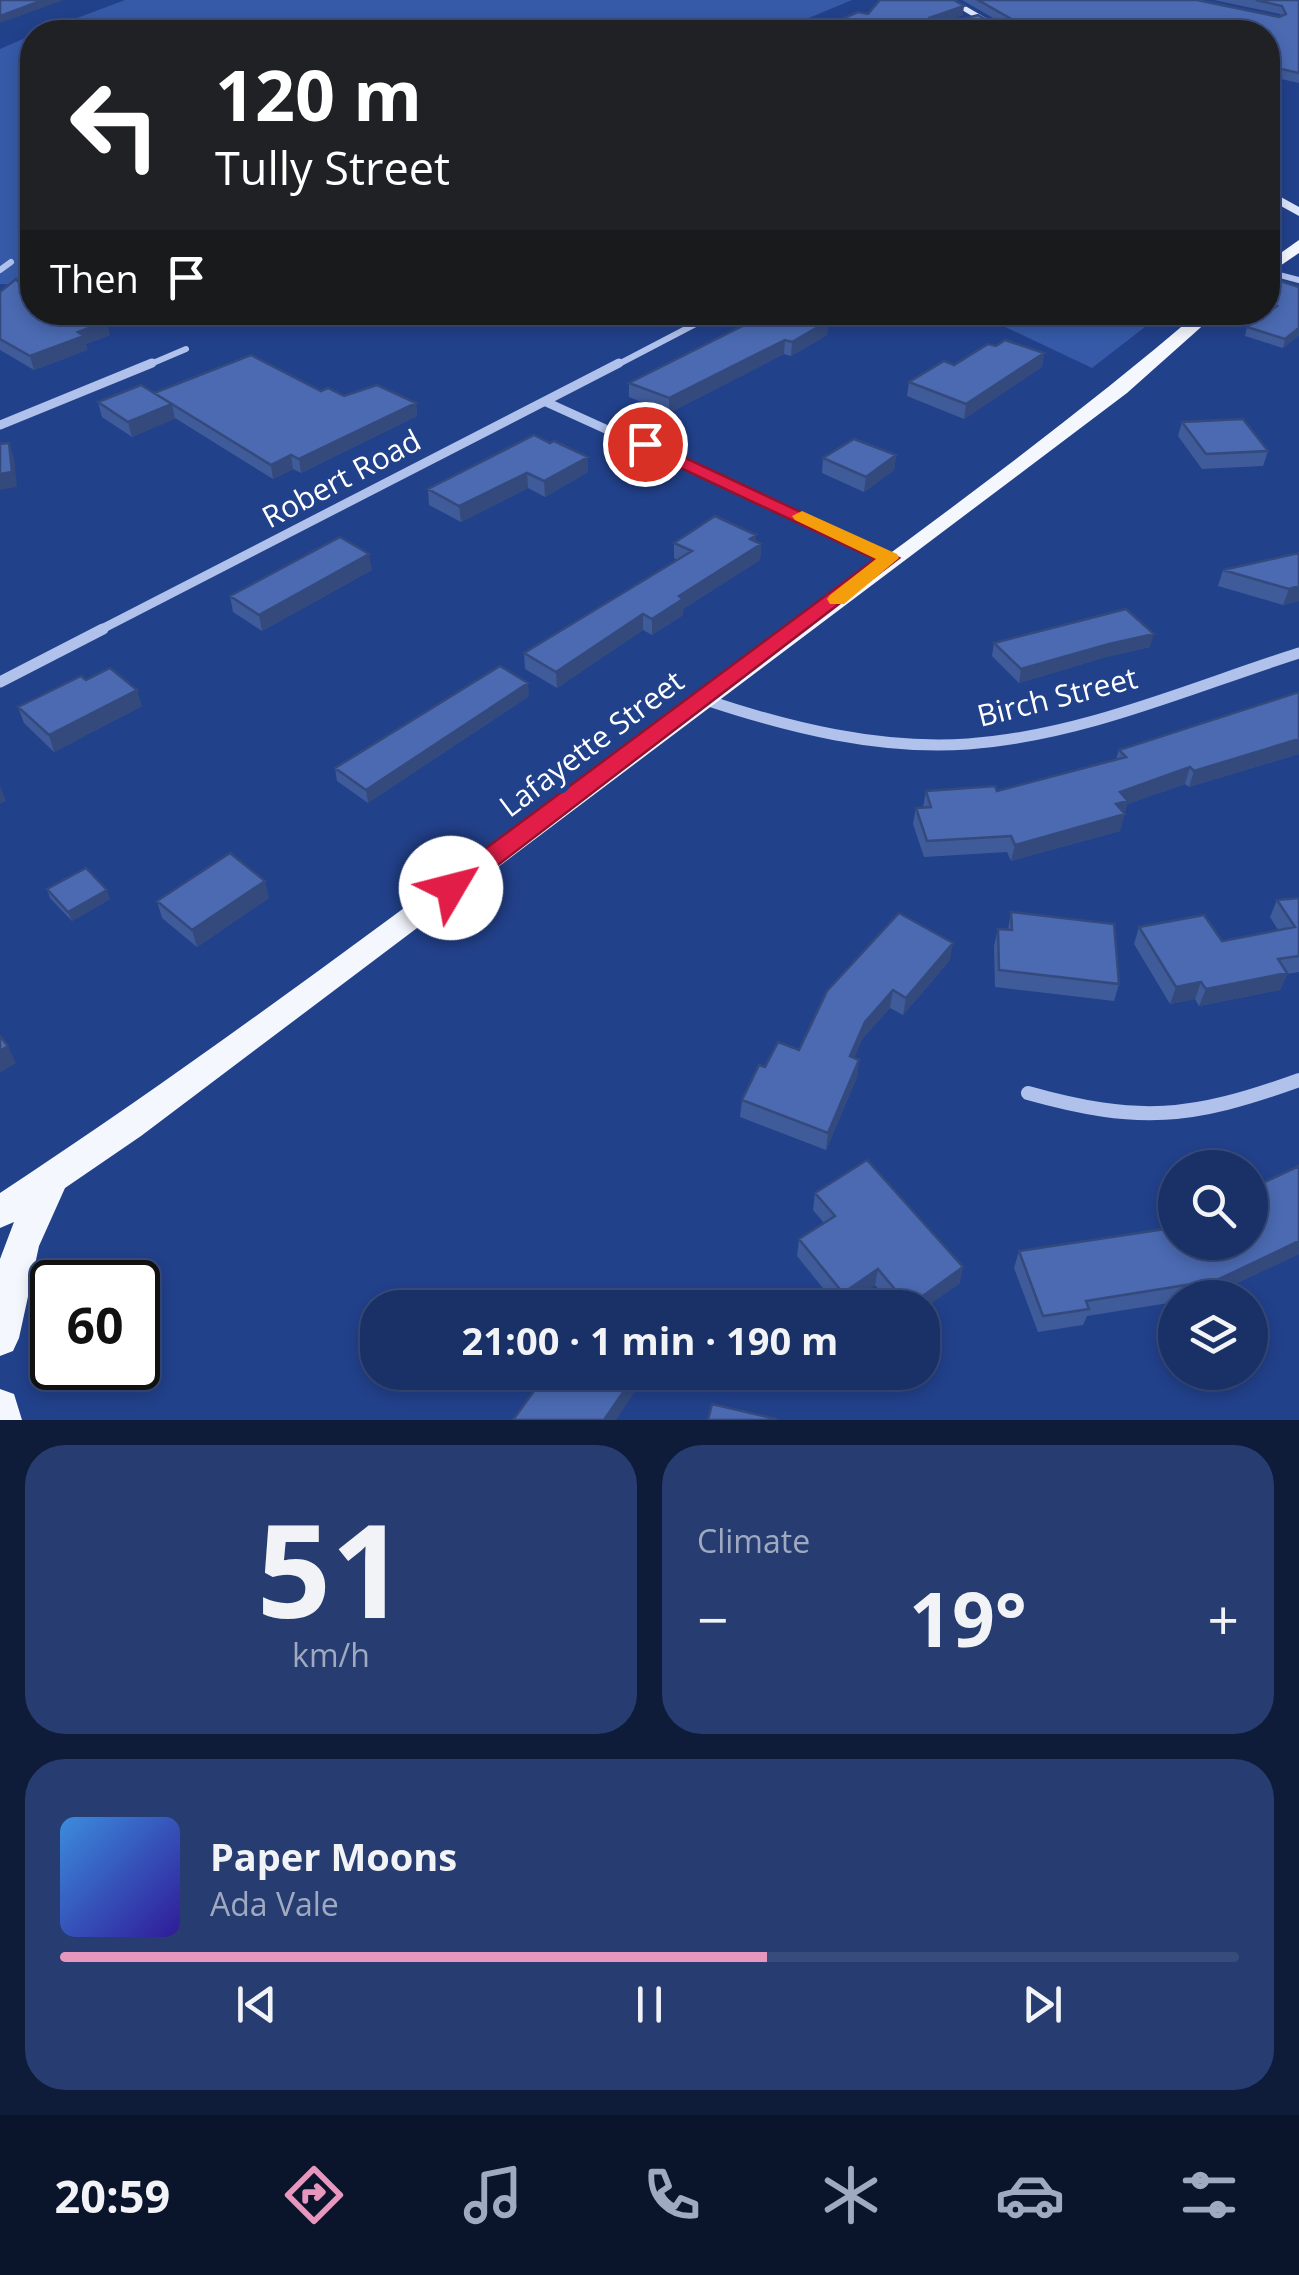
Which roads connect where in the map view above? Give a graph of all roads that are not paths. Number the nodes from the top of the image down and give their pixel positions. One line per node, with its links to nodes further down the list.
1 (950, 0): 2 (main road)
2 (978, 16): 3 (street); 4 (main road)
3 (966, 20)
4 (985, 20)
5 (11, 262): 6 (street)
6 (0, 270)
7 (694, 325): 10 (street, Robert Road)
8 (1195, 325): 12 (main road, Lafayette Street)
9 (186, 349): 11 (street)
10 (546, 402): 12 (street); 14 (street, Robert Road)
11 (0, 425)
12 (890, 558): 15 (main road, Lafayette Street)
13 (1299, 654): 15 (street, Birch Street)
14 (0, 682)
15 (705, 699): 18 (main road, Lafayette Street)
16 (1299, 1080): 17 (street)
17 (1028, 1093)
18 (52, 1178): 19 (main road, Lafayette Street); 20 (main road)
19 (0, 1212)
20 (0, 1338)
21 (0, 1408): 22 (main road)
22 (2, 1420)

